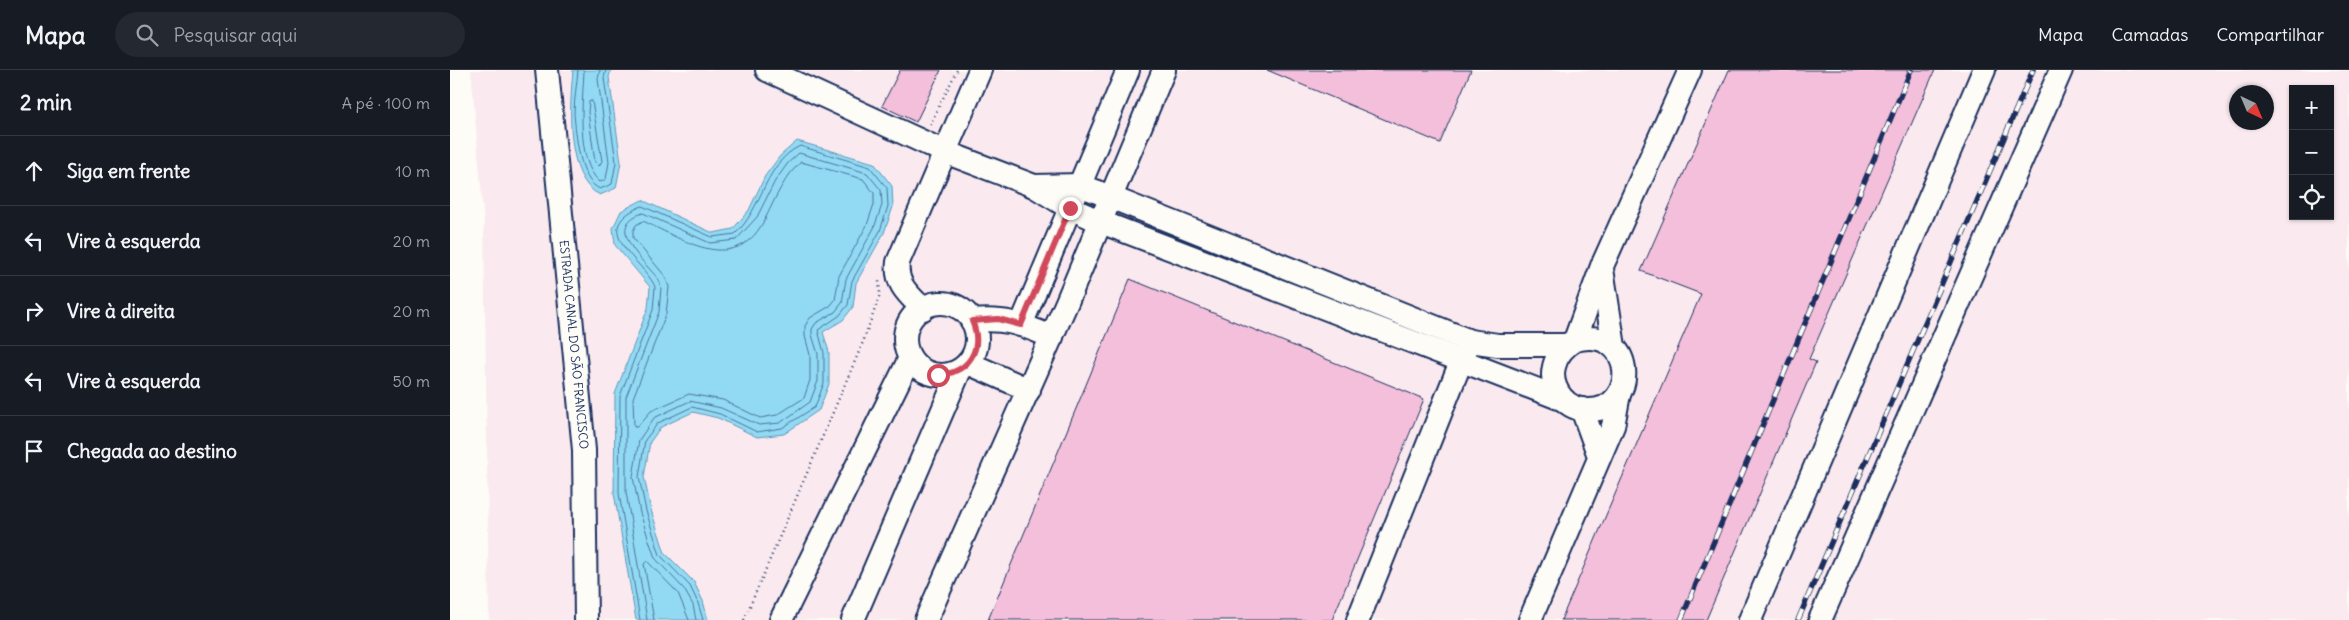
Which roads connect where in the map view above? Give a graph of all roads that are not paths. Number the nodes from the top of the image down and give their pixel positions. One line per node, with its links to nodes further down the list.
1 (547, 70): 32 (street, ESTRADA CANAL DO SÃO FRANCISCO)
2 (767, 70): 9 (street)
3 (980, 70): 10 (street)
4 (1128, 70): 11 (street)
5 (1164, 70): 13 (street)
6 (1690, 70): 16 (street)
7 (1984, 70): 38 (street)
8 (2061, 70): 39 (street)
9 (805, 78): 10 (street)
10 (945, 152): 12 (street); 19 (street)
11 (1080, 184): 12 (street); 13 (street); 14 (street)
12 (1034, 186): 14 (street)
13 (1112, 196): 15 (street); 17 (street)
14 (1070, 208): 15 (street); 21 (street)
15 (1101, 222): 18 (street); 22 (street)
16 (1602, 266): 23 (street); 24 (street)
17 (1293, 269): 18 (street); 25 (street)
18 (1283, 292): 25 (street)
19 (923, 309): 20 (street); 26 (street)
20 (972, 321): 21 (street); 27 (street)
21 (1021, 325): 22 (street)
22 (1052, 336): 28 (street)
23 (1571, 342): 24 (street); 25 (street); 30 (street)
24 (1614, 347): 29 (street)
25 (1465, 351): 30 (street); 36 (street)
26 (910, 358): 27 (street); 33 (street)
27 (964, 367): 28 (street); 34 (street)
28 (1029, 390): 35 (street)
29 (1619, 394): 30 (street); 31 (street)
30 (1573, 405): 31 (street)
31 (1599, 456): 37 (street)
32 (586, 620)
33 (781, 620)
34 (853, 620)
35 (926, 620)
36 (1358, 620)
37 (1530, 620)
38 (1750, 620)
39 (1820, 620)

